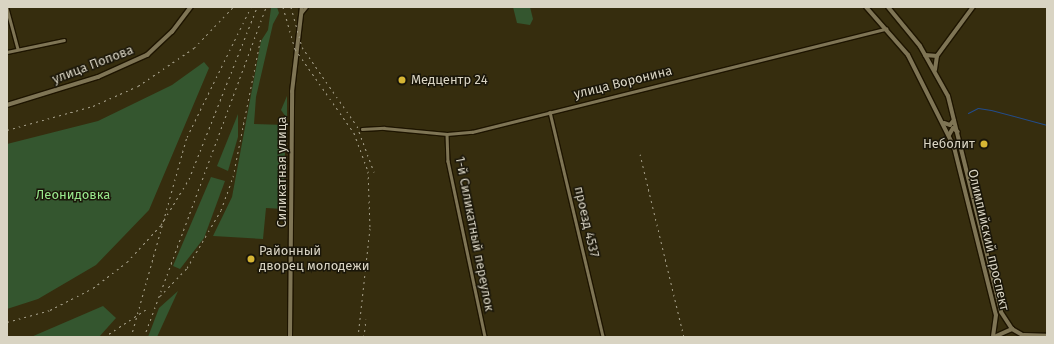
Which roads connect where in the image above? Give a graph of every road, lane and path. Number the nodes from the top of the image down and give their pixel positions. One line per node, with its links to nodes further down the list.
1 (191, 7): 16 (street, улица Попова)
2 (302, 7): 8 (street, Силикатная улица)
3 (306, 7): 8 (street)
4 (866, 7): 9 (main road, Олимпийский проспект)
5 (888, 7): 13 (main road, Олимпийский проспект)
6 (973, 7): 14 (street)
7 (7, 8): 11 (street)
8 (300, 13): 27 (street, Силикатная улица)
9 (887, 29): 17 (street, улица Воронина); 19 (main road, Олимпийский проспект)
10 (64, 40): 11 (street)
11 (18, 49): 12 (street)
12 (7, 52)
13 (924, 54): 14 (street); 15 (main road, Олимпийский проспект)
14 (937, 56): 15 (street)
15 (935, 70): 18 (main road, Олимпийский проспект)
16 (7, 106)
17 (550, 112): 22 (street, улица Воронина); 29 (street, проезд 4537)
18 (954, 118): 19 (main road); 21 (main road, Олимпийский проспект)
19 (944, 123): 23 (main road, Олимпийский проспект)
20 (362, 129): 22 (street, улица Воронина)
21 (958, 132): 23 (main road); 24 (main road, Олимпийский проспект)
22 (447, 134): 28 (street, 1-й Силикатный переулок)
23 (949, 135): 30 (main road, Олимпийский проспект)
24 (1012, 329): 25 (main road); 30 (main road)
25 (1025, 336): 26 (main road)
26 (1047, 336)
27 (290, 337)
28 (485, 337)
29 (603, 337)
30 (993, 337)

